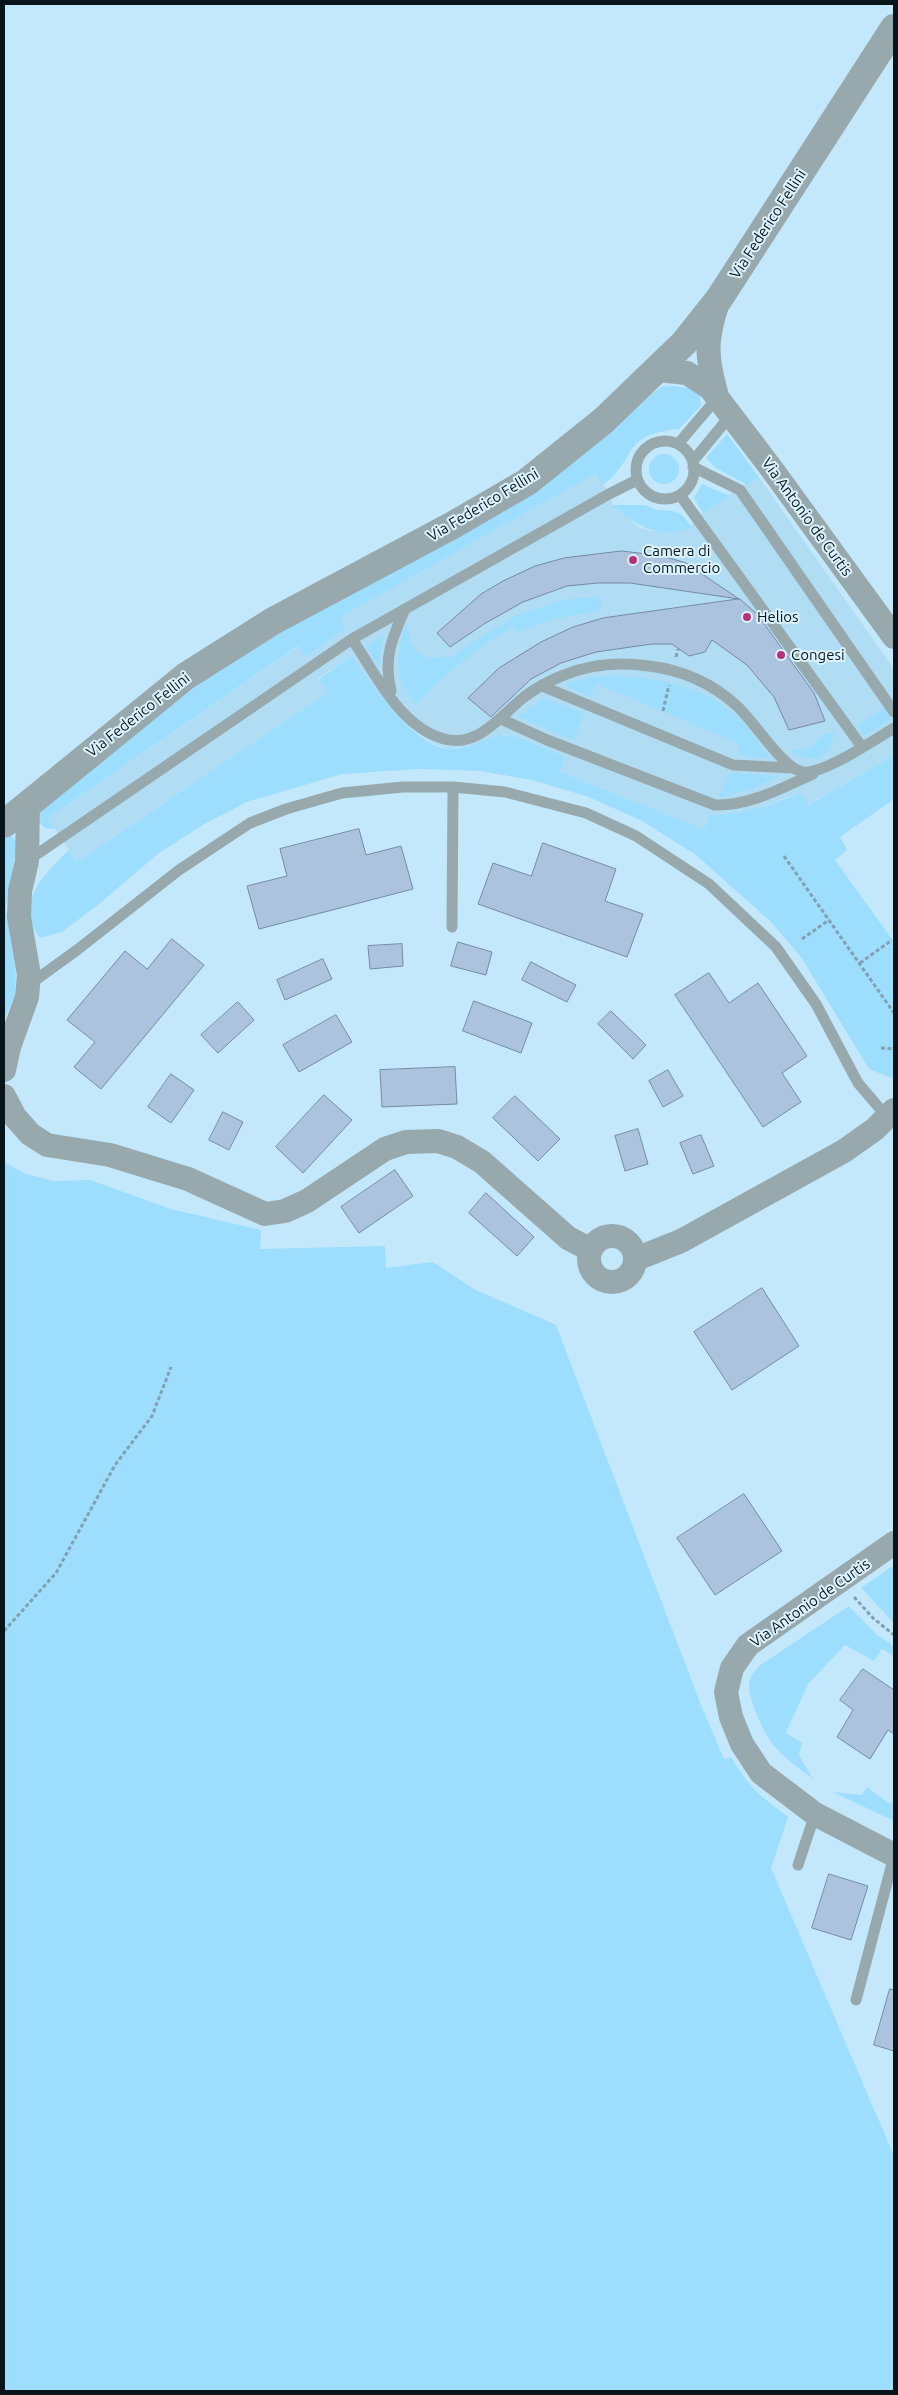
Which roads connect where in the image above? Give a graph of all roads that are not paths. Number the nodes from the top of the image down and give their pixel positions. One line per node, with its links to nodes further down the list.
1 (894, 28): 2 (street, Via Federico Fellini)
2 (718, 299): 3 (street, Via Federico Fellini); 4 (street)
3 (658, 370): 4 (street); 21 (street, Via Federico Fellini)
4 (724, 406): 5 (lane); 6 (lane); 10 (street, Via Antonio de Curtis)
5 (678, 444): 6 (lane); 7 (lane)
6 (693, 464): 8 (lane); 14 (lane)
7 (637, 480): 8 (lane); 9 (lane)
8 (680, 494): 17 (lane)
9 (405, 609): 11 (lane); 13 (lane)
10 (894, 637)
11 (352, 639): 13 (lane); 23 (lane)
12 (542, 686): 15 (lane); 18 (lane); 18 (lane)
13 (393, 700): 15 (lane)
14 (894, 712)
15 (501, 720): 19 (lane)
16 (894, 728): 17 (lane)
17 (862, 747): 19 (lane)
18 (793, 768): 19 (lane)
19 (821, 770)
20 (453, 787): 24 (lane); 25 (lane); 28 (lane)
21 (28, 803): 22 (street, Via Federico Fellini); 23 (street)
22 (4, 824)
23 (27, 861): 25 (street)
24 (452, 927)
25 (28, 985): 26 (street)
26 (4, 1070)
27 (4, 1096): 29 (street)
28 (890, 1114): 30 (street)
29 (591, 1250): 30 (street); 30 (street)
30 (636, 1259)
31 (894, 1543): 32 (street, Via Antonio de Curtis)
32 (815, 1814): 33 (street, Via Antonio de Curtis); 34 (lane)
33 (894, 1855): 35 (lane)
34 (798, 1865)
35 (856, 2000)

